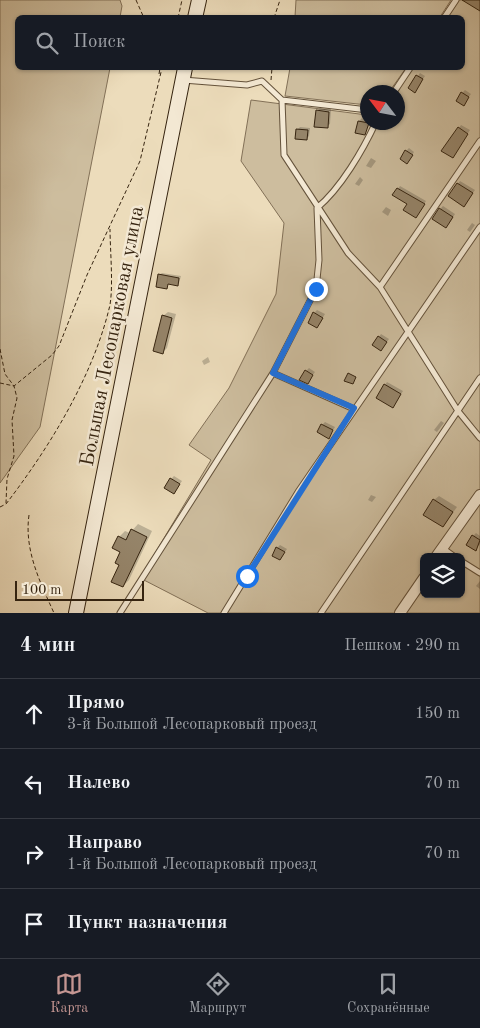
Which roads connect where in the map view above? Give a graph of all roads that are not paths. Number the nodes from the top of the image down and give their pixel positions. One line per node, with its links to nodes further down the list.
1 (199, 0): 3 (main road)
2 (456, 0): 4 (lane)
3 (196, 15)
4 (446, 15)
5 (409, 70): 7 (lane)
6 (184, 74): 8 (lane); 28 (main road, Большая Лесопарковая улица)
7 (399, 85)
8 (282, 100): 9 (lane); 12 (lane)
9 (360, 109)
10 (372, 130): 12 (lane)
11 (480, 141): 14 (lane)
12 (318, 208): 14 (lane); 16 (lane)
13 (480, 226): 15 (lane)
14 (380, 287): 15 (lane)
15 (410, 332): 18 (lane); 19 (lane)
16 (273, 373): 18 (lane); 29 (lane)
17 (480, 378): 19 (lane)
18 (354, 408): 30 (lane)
19 (458, 411): 20 (lane); 31 (lane)
20 (480, 438)
21 (480, 495): 22 (street)
22 (441, 547): 23 (street); 24 (lane)
23 (438, 553)
24 (449, 553)
25 (465, 564): 26 (lane)
26 (480, 573)
27 (420, 584): 32 (street)
28 (76, 613)
29 (120, 613)
30 (224, 613)
31 (321, 613)
32 (400, 613)

